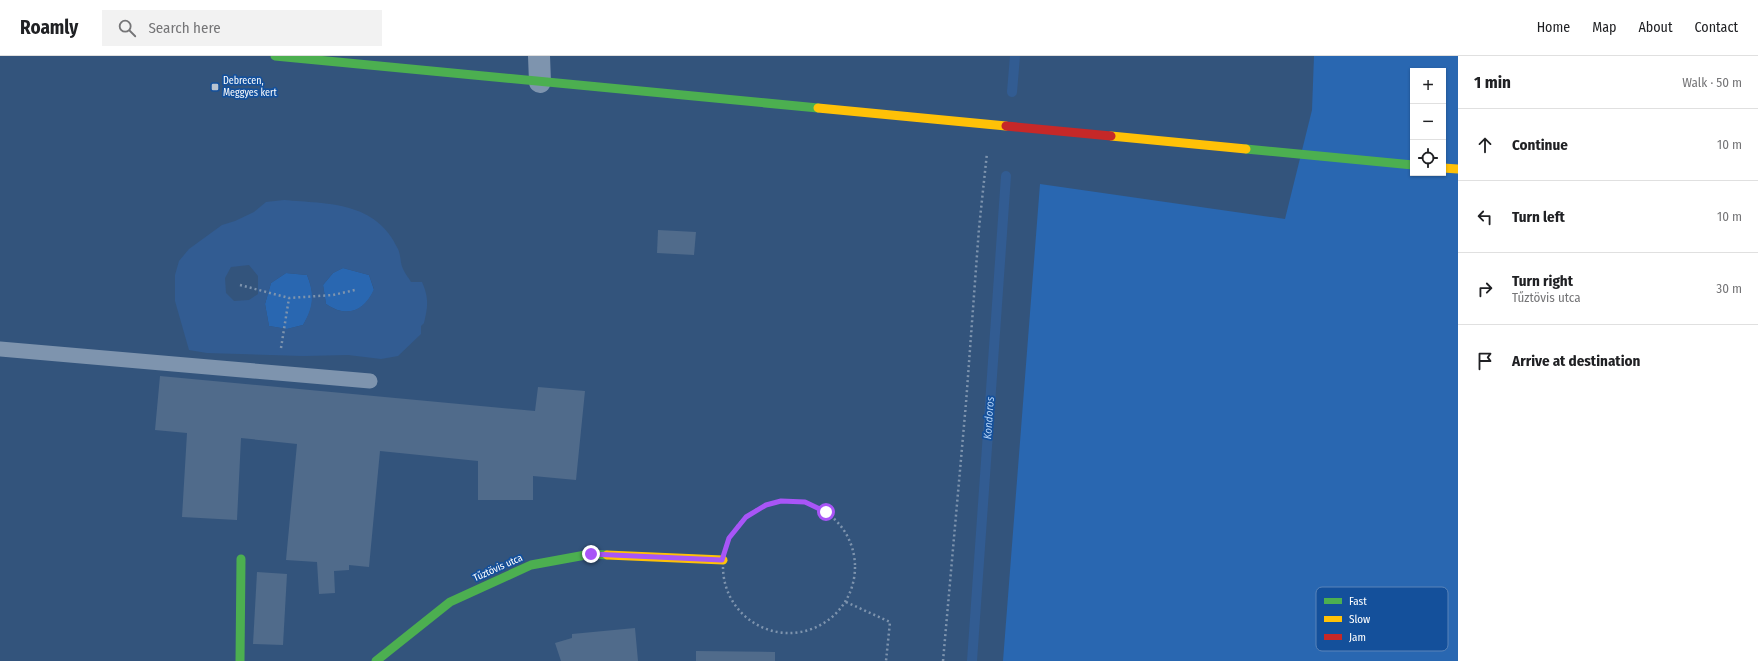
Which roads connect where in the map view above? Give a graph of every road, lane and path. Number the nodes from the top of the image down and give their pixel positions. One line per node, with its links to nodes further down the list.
1 (275, 56): 3 (main road)
2 (540, 56): 3 (street)
3 (540, 82): 4 (main road)
4 (990, 125): 5 (main road); 20 (path)
5 (1410, 165)
6 (1446, 168): 7 (main road)
7 (1458, 169)
8 (240, 285): 10 (path)
9 (355, 290): 10 (path)
10 (289, 298): 12 (path)
11 (0, 349): 13 (lane)
12 (280, 352)
13 (370, 381)
14 (241, 559): 17 (main road)
15 (722, 560): 16 (path); 16 (path); 18 (main road, Tűztövis utca)
16 (846, 602): 19 (path)
17 (240, 661)
18 (376, 661)
19 (886, 661)
20 (943, 661)

